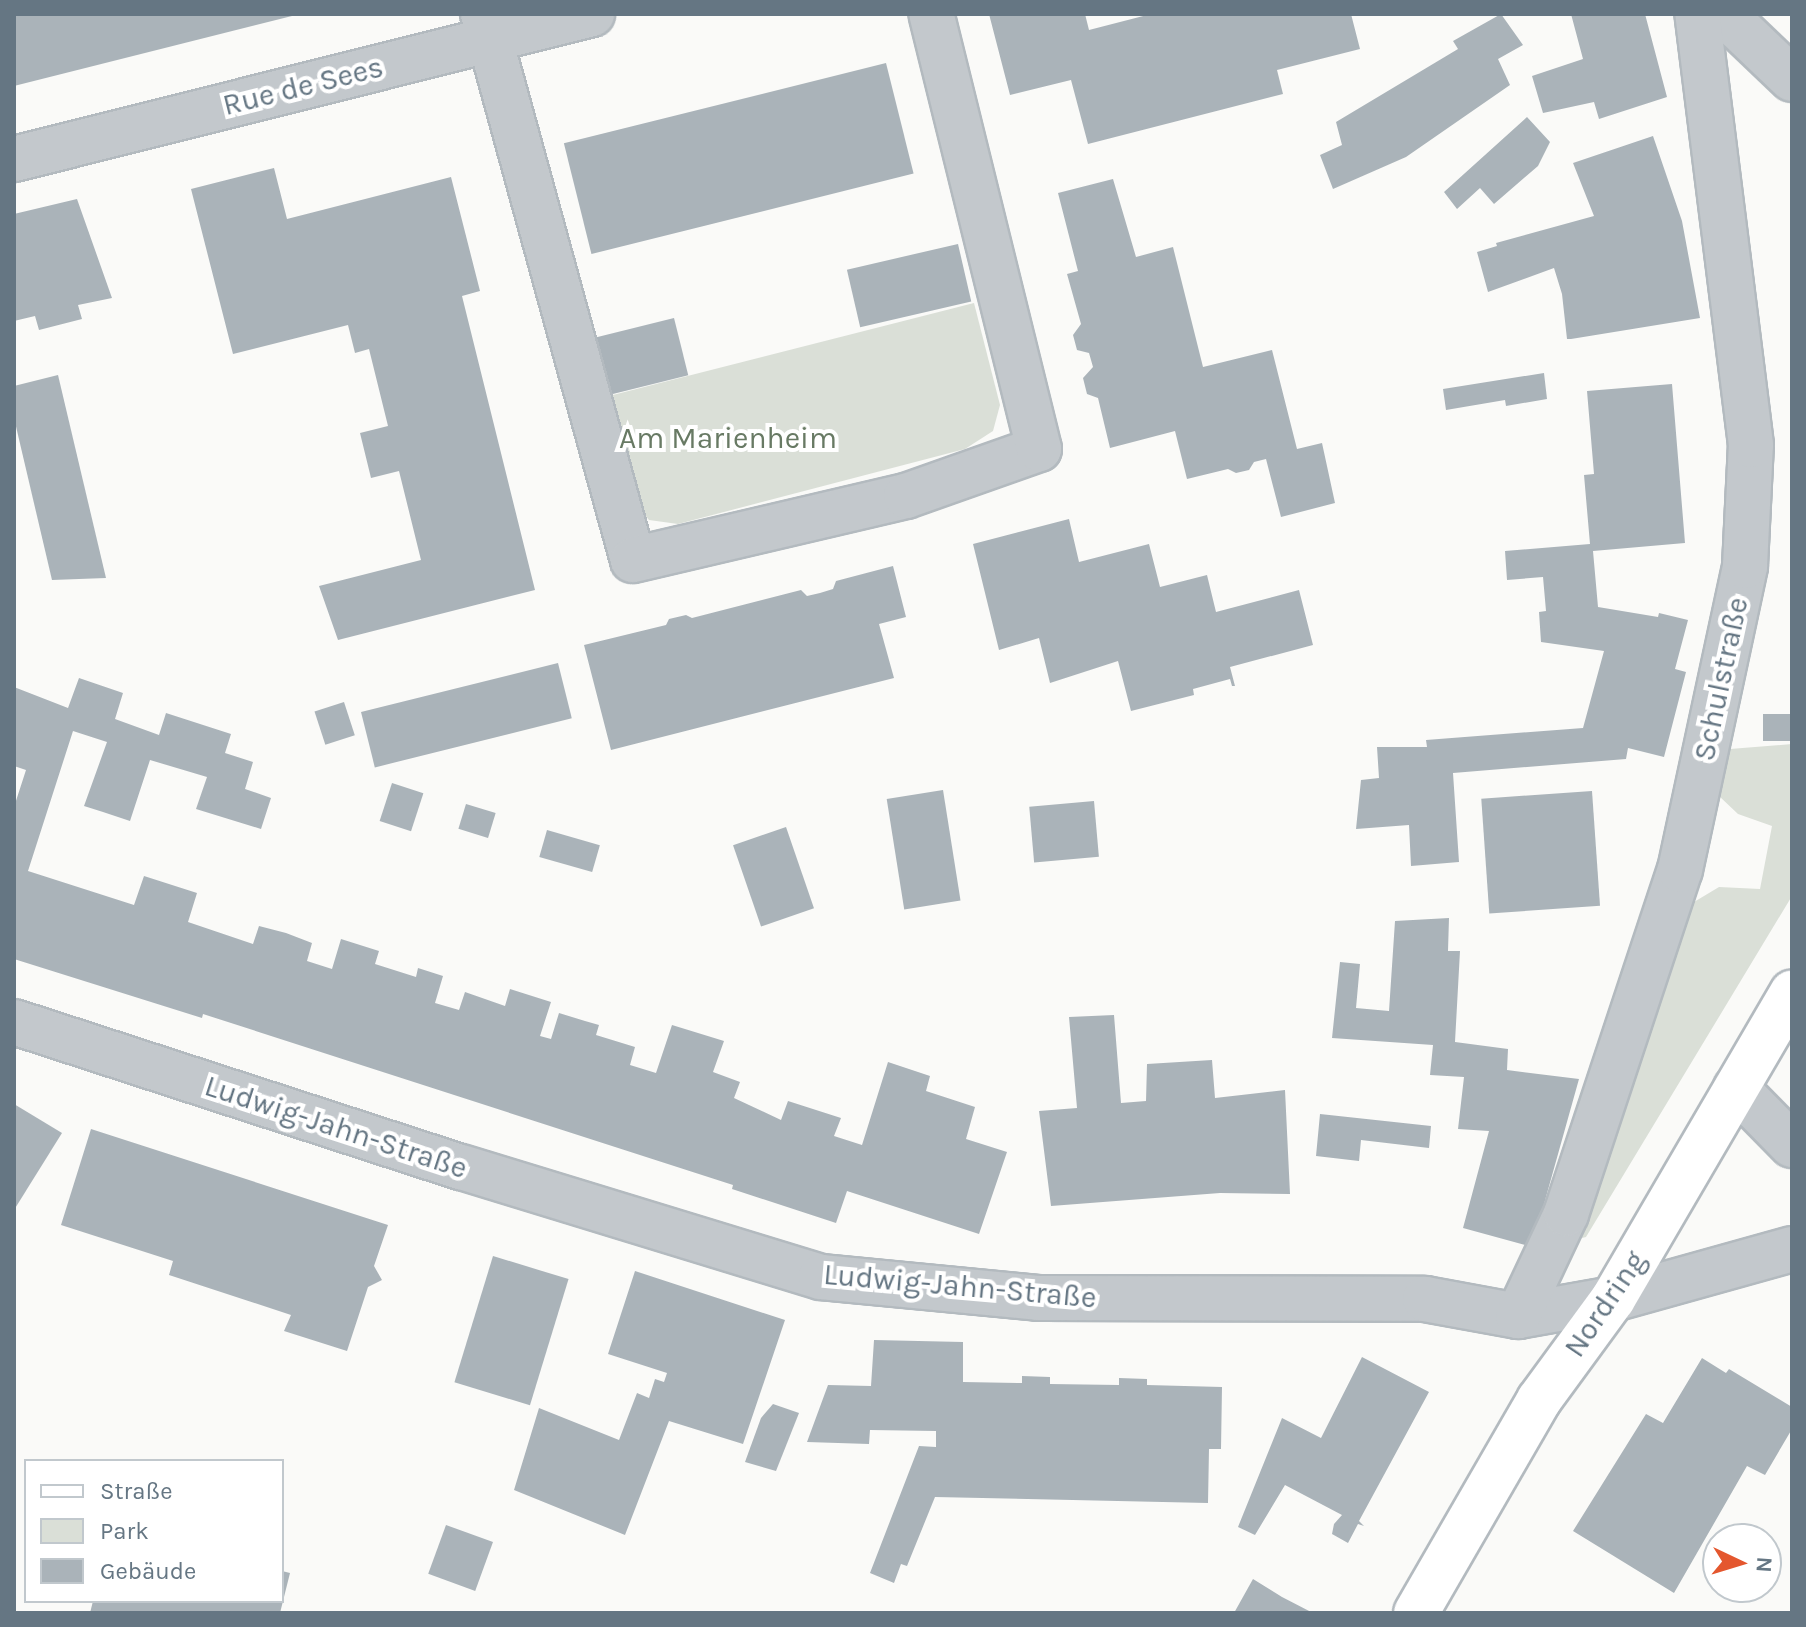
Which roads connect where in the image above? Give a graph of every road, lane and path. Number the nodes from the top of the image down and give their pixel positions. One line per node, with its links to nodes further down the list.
1 (592, 14): 5 (street, Rue de Sees)
2 (931, 14): 5 (street)
3 (1697, 14): 14 (street, Schulstraße)
4 (1724, 14): 6 (street)
5 (486, 26): 7 (street, Rue de Sees)
6 (1792, 79)
7 (14, 159)
8 (1792, 993): 10 (main road, Nordring)
9 (14, 1022): 14 (street, Ludwig-Jahn-Straße)
10 (1736, 1088): 11 (street); 13 (main road, Nordring)
11 (1792, 1145)
12 (1792, 1249): 13 (street, Ludwig-Jahn-Straße)
13 (1613, 1299): 14 (street, Ludwig-Jahn-Straße); 15 (main road, Nordring)
14 (1518, 1316)
15 (1416, 1613)

